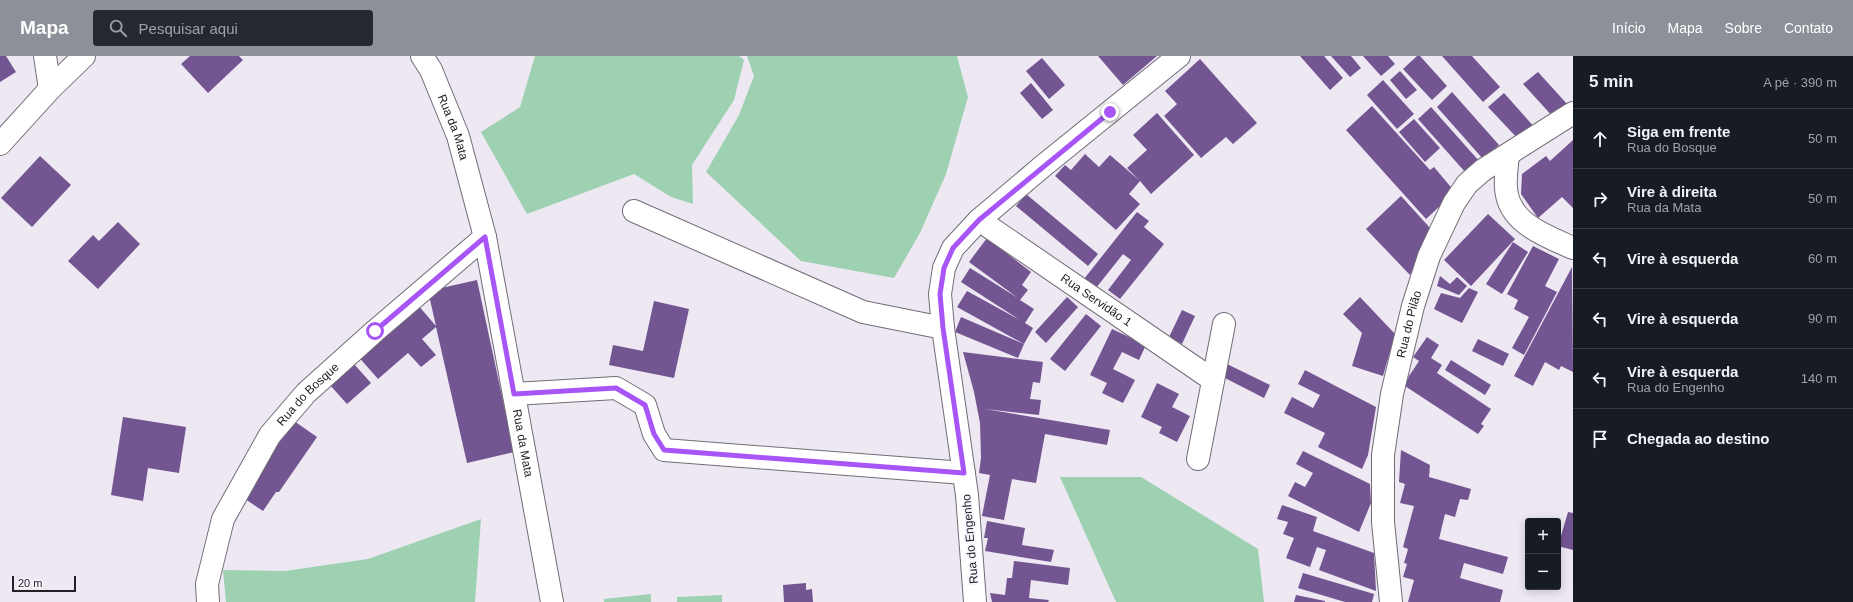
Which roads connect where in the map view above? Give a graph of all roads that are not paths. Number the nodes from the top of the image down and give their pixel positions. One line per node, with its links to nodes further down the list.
1 (45, 56): 5 (street)
2 (84, 56): 5 (street)
3 (422, 56): 11 (street, Rua da Mata)
4 (1179, 56): 10 (street, Rua do Engenho)
5 (50, 89): 7 (street)
6 (1573, 113): 8 (street, Rua do Pilão)
7 (0, 144)
8 (1508, 155): 12 (street); 22 (street, Rua do Pilão)
9 (634, 211): 14 (street)
10 (979, 220): 14 (street, Rua do Engenho); 15 (street, Rua Servidão 1)
11 (485, 237): 16 (street, Rua da Mata); 19 (street, Rua do Bosque)
12 (1573, 248)
13 (1224, 324): 15 (street)
14 (943, 328): 18 (street, Rua do Engenho)
15 (1213, 380): 17 (street)
16 (514, 394): 18 (street); 20 (street, Rua da Mata)
17 (1198, 459)
18 (964, 473): 21 (street, Rua do Engenho)
19 (208, 602)
20 (552, 602)
21 (976, 602)
22 (1391, 602)

